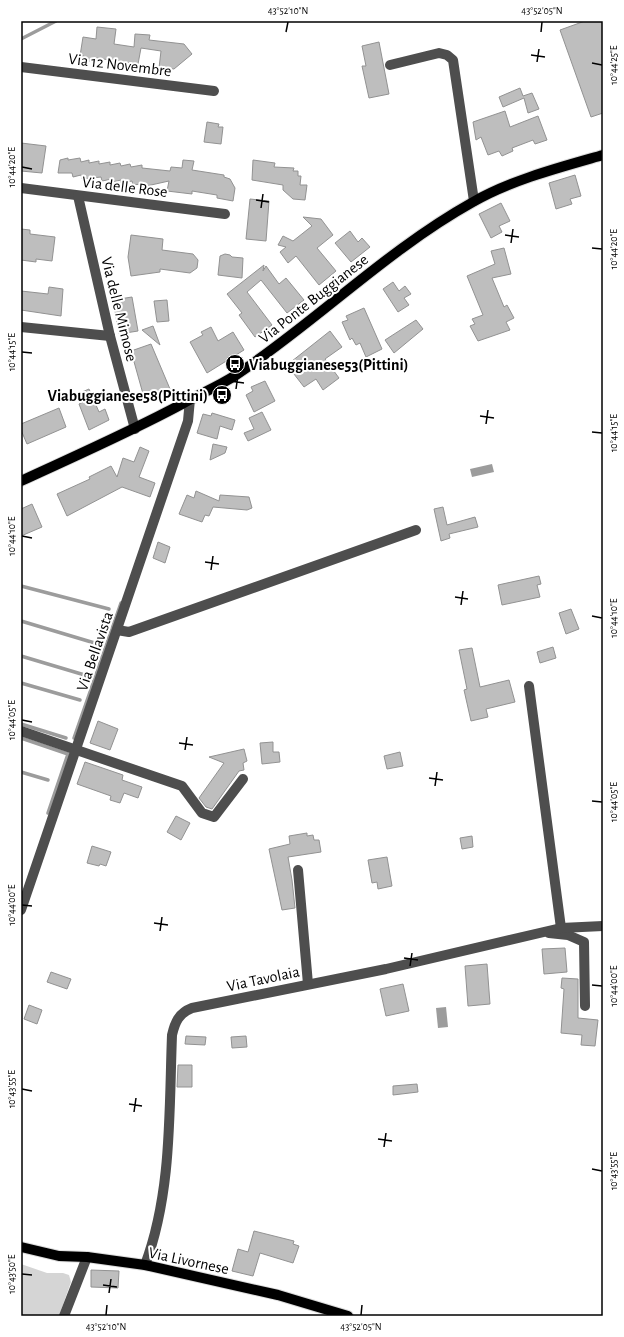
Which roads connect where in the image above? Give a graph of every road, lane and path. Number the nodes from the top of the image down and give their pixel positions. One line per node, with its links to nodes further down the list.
1 (390, 64): 7 (street)
2 (21, 67): 3 (street, Via 12 Novembre)
3 (214, 91)
4 (603, 155): 7 (main road, Via Ponte Buggianese)
5 (21, 188): 6 (street, Via delle Rose)
6 (78, 196): 8 (street, Via delle Rose); 10 (street, Via delle Mimose)
7 (474, 201): 11 (main road, Via Ponte Buggianese)
8 (225, 214)
9 (21, 327): 10 (street)
10 (110, 336): 12 (street, Via delle Mimose)
11 (190, 399): 12 (main road, Via Ponte Buggianese); 15 (street, Via Bellavista)
12 (135, 429): 13 (main road, Via Ponte Buggianese)
13 (21, 481)
14 (416, 530): 15 (street)
15 (117, 630): 18 (street, Via Bellavista)
16 (529, 686): 23 (street)
17 (21, 731): 18 (street)
18 (76, 749): 19 (street); 21 (street, Via Bellavista)
19 (243, 779)
20 (298, 870): 25 (street)
21 (21, 910)
22 (603, 926): 23 (street, Via Tavolaia)
23 (561, 928): 24 (street, Via Tavolaia)
24 (543, 932): 25 (street, Via Tavolaia); 26 (street)
25 (308, 984): 29 (street, Via Tavolaia)
26 (585, 1006)
27 (21, 1247): 28 (main road, Via Livornese)
28 (87, 1257): 29 (main road, Via Livornese); 30 (street)
29 (145, 1265): 31 (main road, Via Livornese)
30 (64, 1316)
31 (348, 1316)

